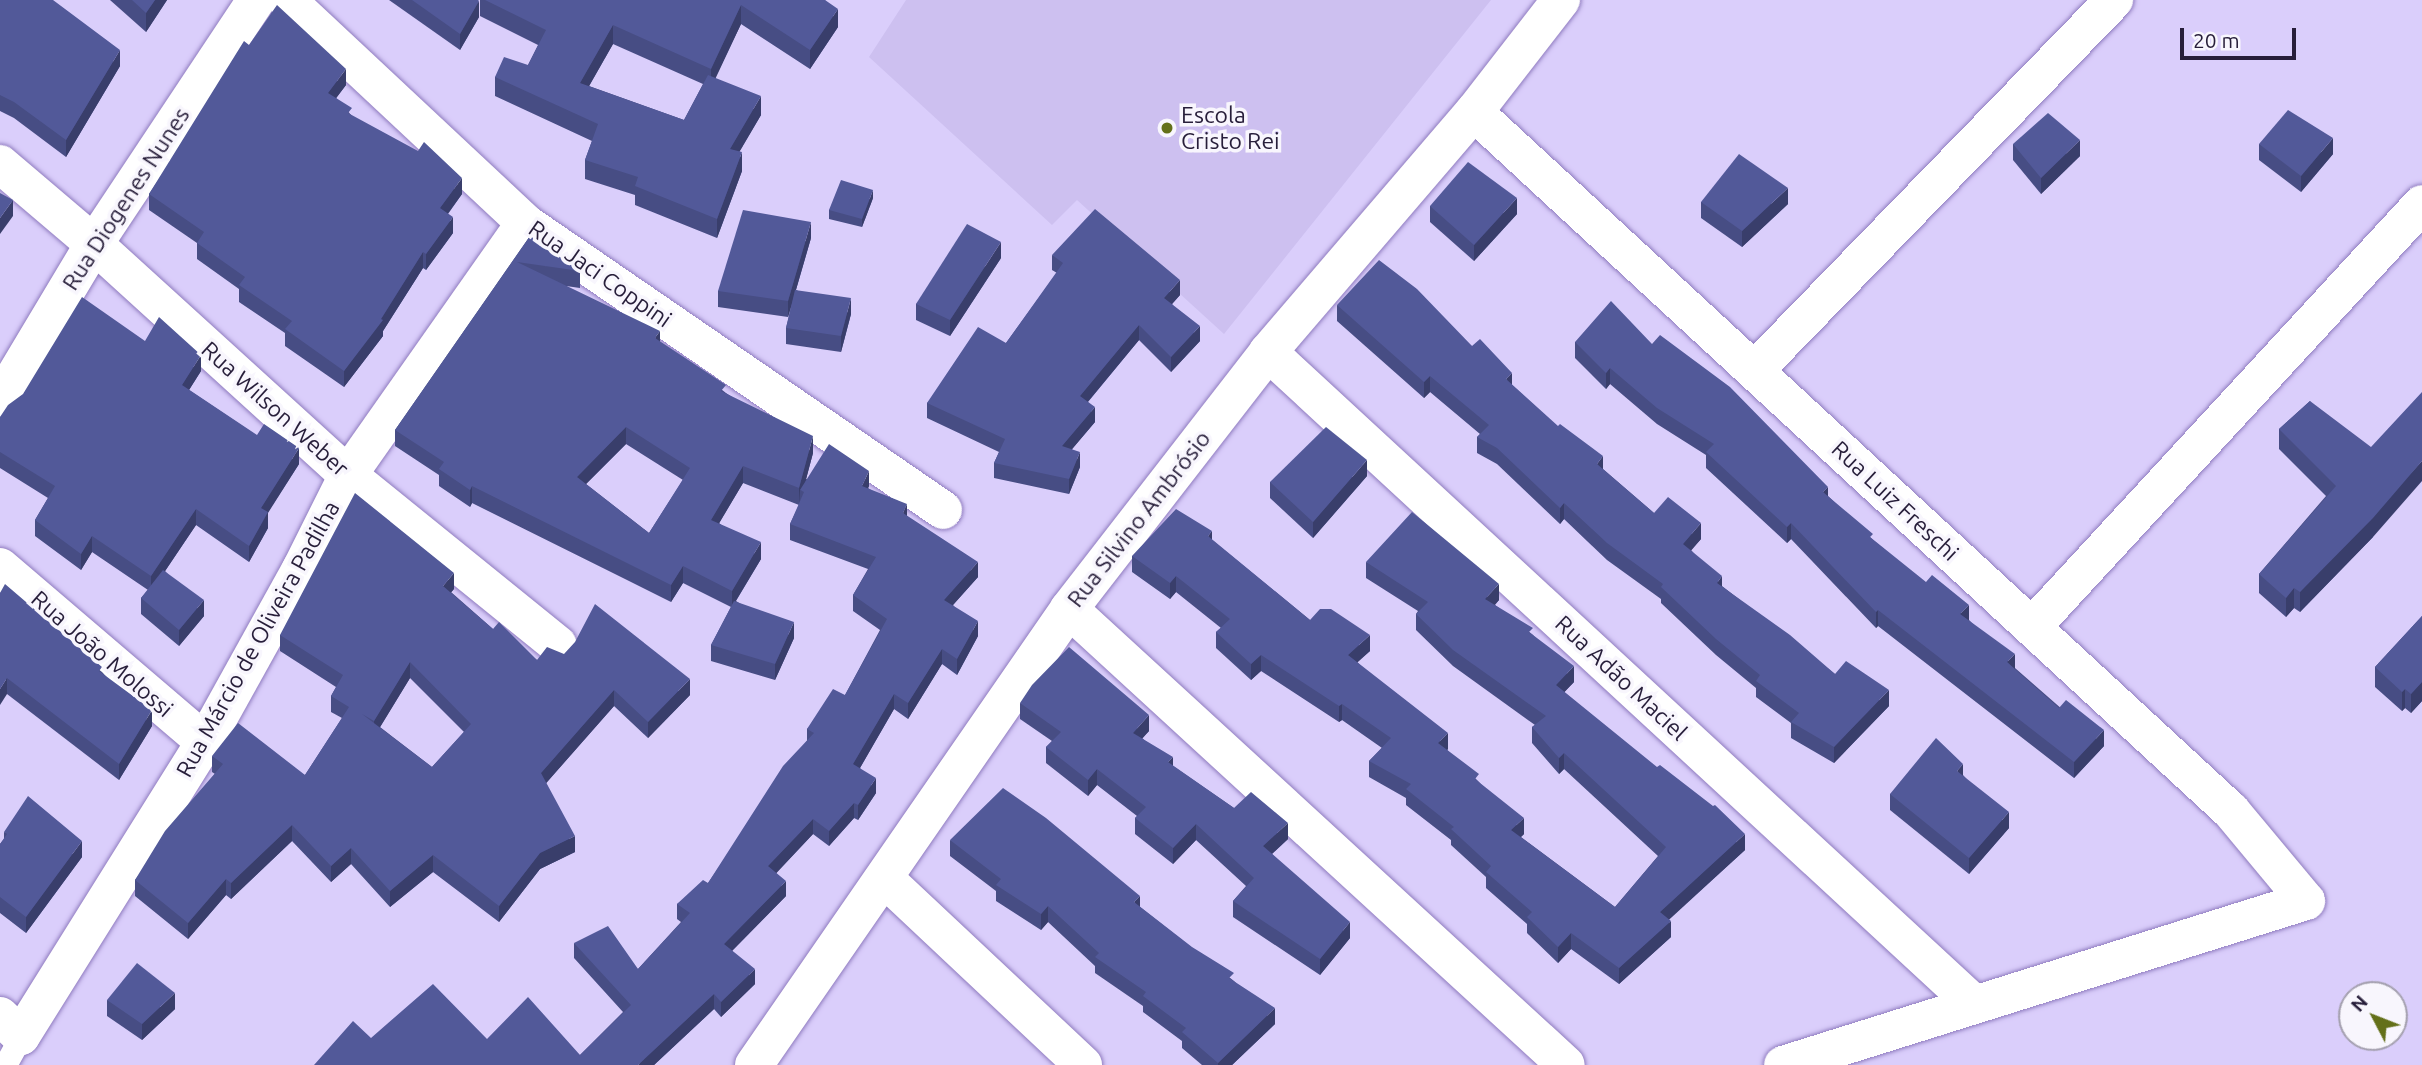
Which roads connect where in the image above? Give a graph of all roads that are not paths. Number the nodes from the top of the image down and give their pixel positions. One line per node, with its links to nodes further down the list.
1 (256, 0): 9 (street, Rua Diogenes Nunes)
2 (287, 0): 8 (street, Rua Jaci Coppini)
3 (1561, 0): 5 (street, Rua Silvino Ambrósio)
4 (2114, 0): 11 (street)
5 (1474, 113): 10 (street, Rua Silvino Ambrósio); 11 (street, Rua Luiz Freschi)
6 (0, 164): 9 (street, Rua Wilson Weber)
7 (2422, 204): 17 (street)
8 (526, 223): 13 (street, Rua Márcio de Oliveira Padilha); 14 (street, Rua Jaci Coppini)
9 (94, 244): 12 (street, Rua Diogenes Nunes); 13 (street, Rua Wilson Weber)
10 (1268, 352): 16 (street, Rua Silvino Ambrósio); 21 (street, Rua Adão Maciel)
11 (1754, 371): 17 (street, Rua Luiz Freschi)
12 (0, 401)
13 (348, 475): 18 (street, Rua Wilson Weber); 19 (street, Rua Márcio de Oliveira Padilha)
14 (943, 510)
15 (0, 567): 19 (street, Rua João Molossi)
16 (1069, 609): 20 (street, Rua Silvino Ambrósio); 25 (street)
17 (2032, 628): 21 (street, Rua Luiz Freschi)
18 (558, 645)
19 (205, 742): 22 (street, Rua Márcio de Oliveira Padilha)
20 (884, 878): 23 (street, Rua Silvino Ambrósio); 24 (street)
21 (1974, 1004): 26 (street)
22 (9, 1039)
23 (754, 1065)
24 (1083, 1065)
25 (1566, 1065)
26 (1783, 1065)

